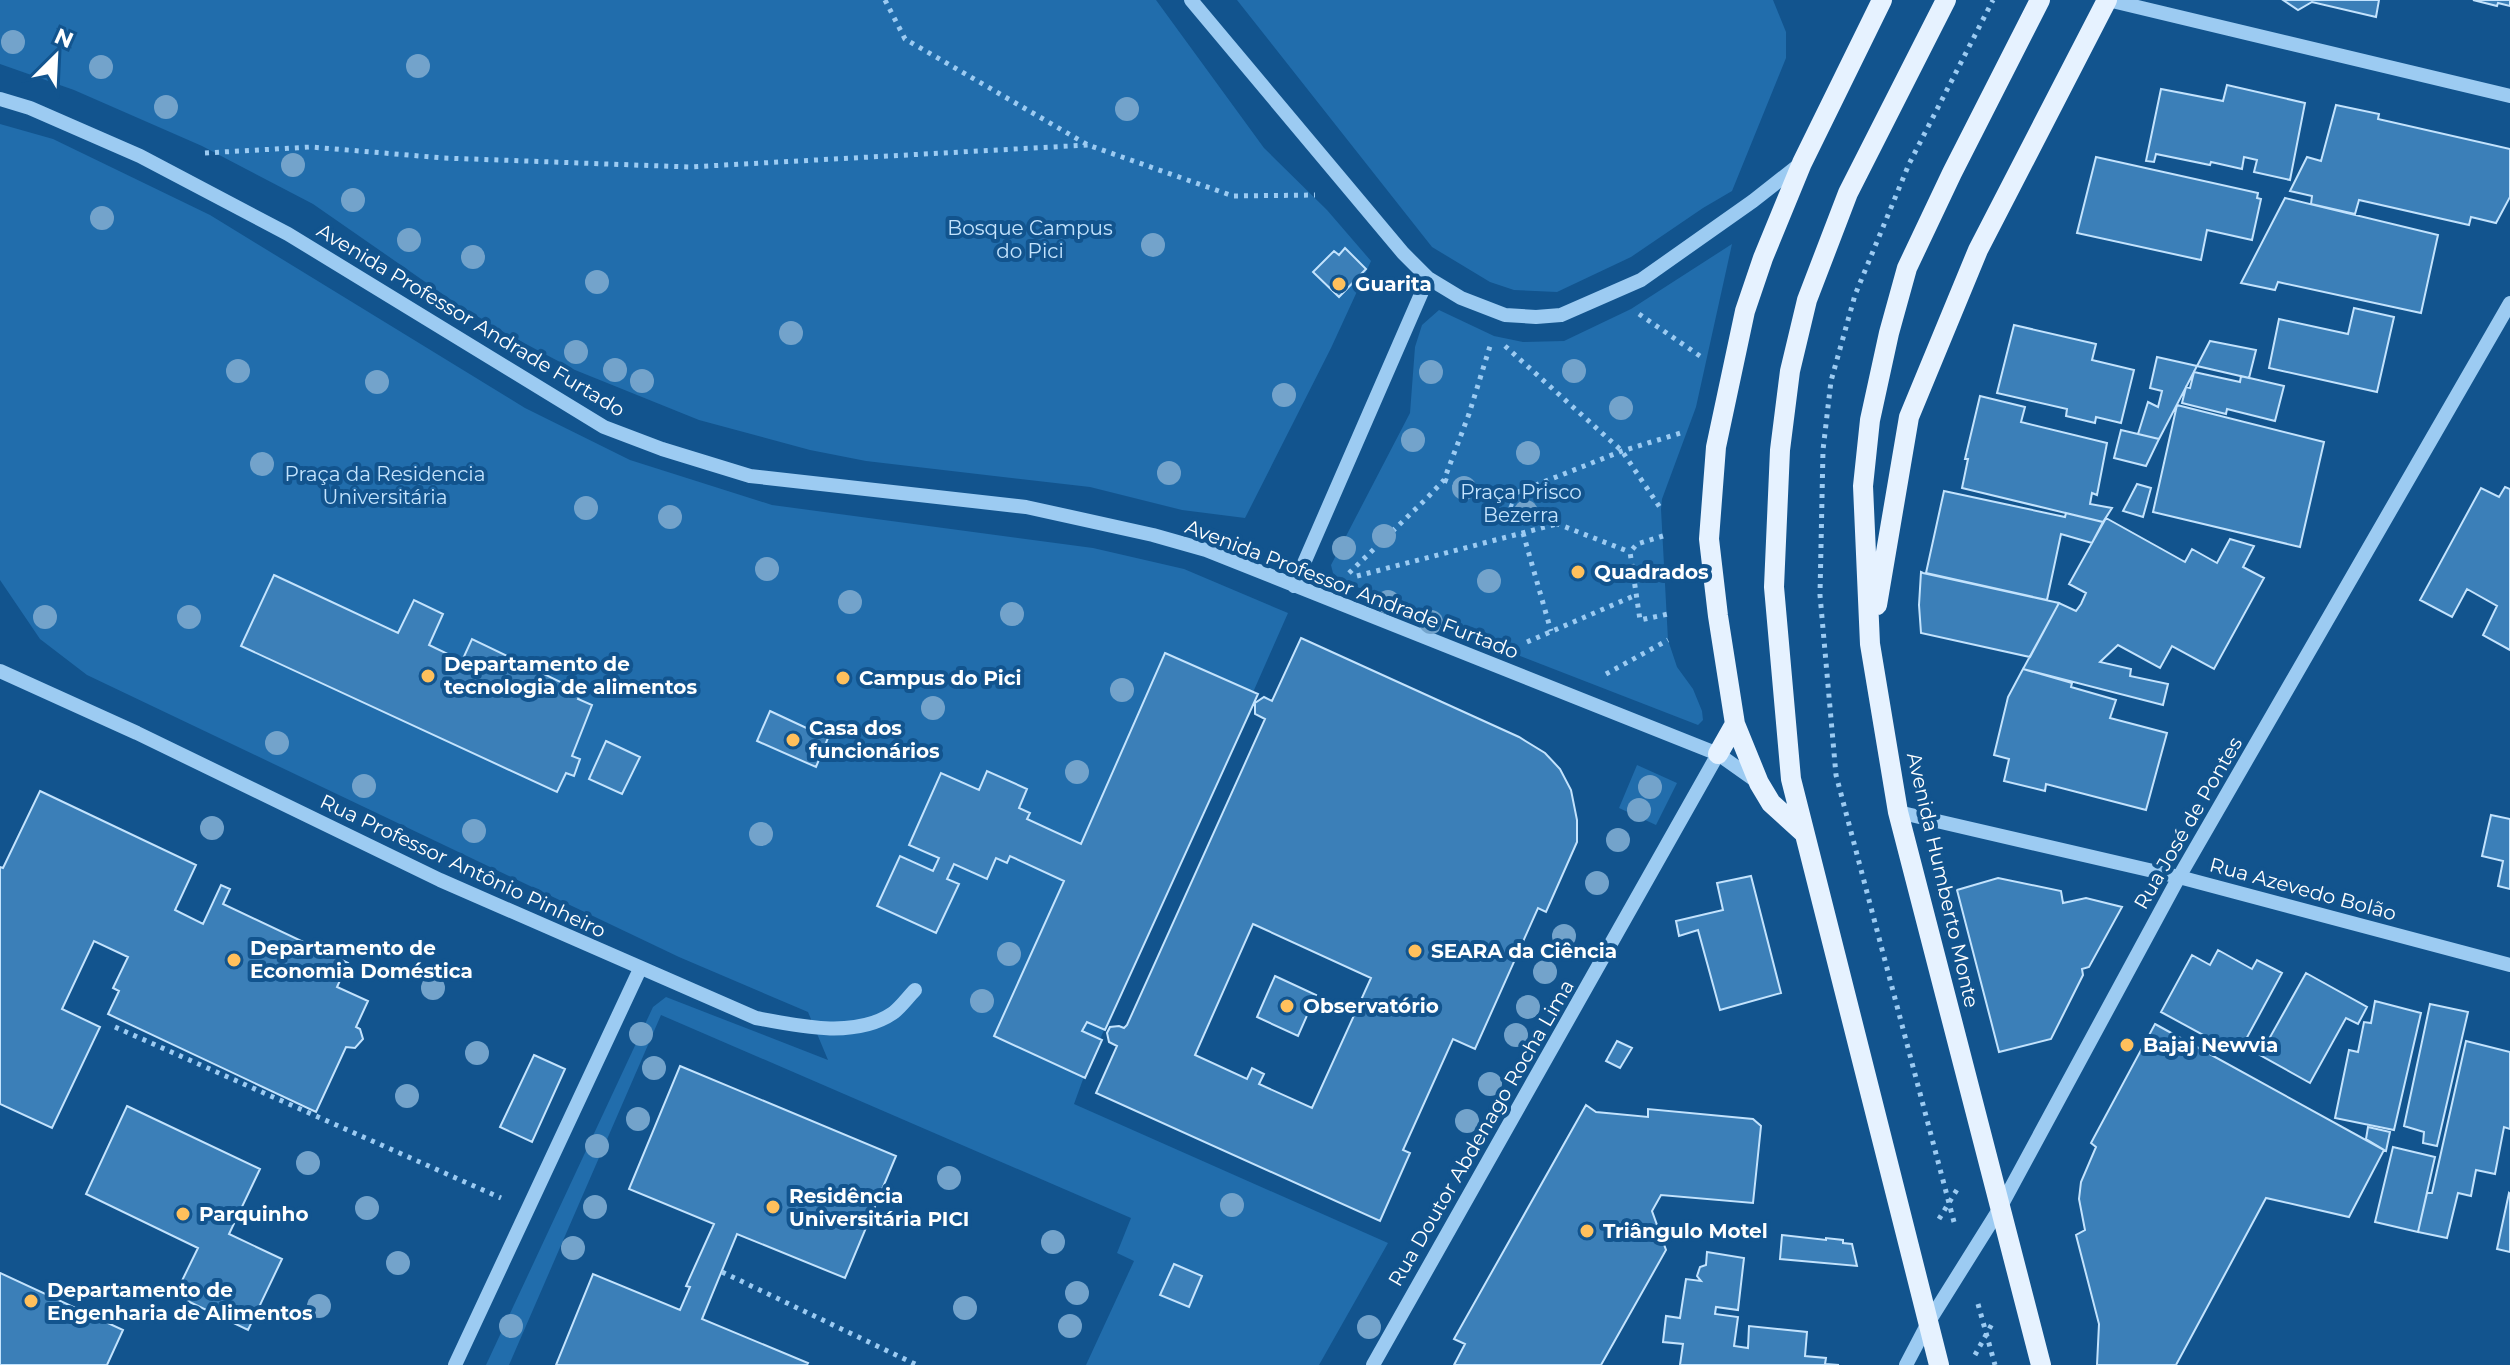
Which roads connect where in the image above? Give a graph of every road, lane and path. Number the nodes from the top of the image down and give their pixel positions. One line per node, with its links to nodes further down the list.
1 (885, 0): 9 (path)
2 (1191, 0): 12 (street)
3 (1882, 0): 11 (main road)
4 (1946, 0): 39 (main road)
5 (2040, 0): 31 (main road, Avenida Humberto Monte)
6 (2107, 0): 7 (street); 31 (main road)
7 (2510, 96)
8 (0, 99): 26 (street, Avenida Professor Andrade Furtado)
9 (1088, 145): 10 (path); 12 (path)
10 (203, 153)
11 (1802, 163): 13 (street); 35 (main road)
12 (1353, 194): 13 (street)
13 (1428, 278): 26 (street)
14 (2510, 303): 40 (street, Rua José de Pontes)
15 (1631, 309): 16 (path)
16 (1708, 361)
17 (1685, 432): 18 (path)
18 (1622, 451): 19 (path); 20 (path); 21 (path)
19 (1444, 480): 20 (path); 23 (path)
20 (1498, 500): 22 (path)
21 (1661, 509)
22 (1557, 524): 23 (path); 25 (path)
23 (1523, 533): 29 (path)
24 (1663, 536): 25 (path)
25 (1630, 552): 27 (path)
26 (1294, 586): 36 (street, Avenida Professor Andrade Furtado)
27 (1636, 595): 28 (path); 29 (path)
28 (1668, 614)
29 (1551, 631): 32 (path)
30 (1668, 640): 34 (path)
31 (1870, 644): 38 (main road, Avenida Humberto Monte)
32 (1518, 646)
33 (0, 671): 42 (street, Rua Professor Antônio Pinheiro)
34 (1601, 677)
35 (1735, 724): 36 (main road); 37 (main road)
36 (1718, 754): 37 (street, Avenida Professor Andrade Furtado); 55 (street, Rua Doutor Abdenago Rocha Lima)
37 (1759, 783): 39 (main road)
38 (1898, 812): 40 (street, Rua Azevedo Bolão); 47 (main road, Avenida Humberto Monte)
39 (1804, 833): 51 (main road)
40 (2179, 877): 41 (street, Rua Azevedo Bolão); 47 (street, Rua José de Pontes)
41 (2510, 965)
42 (640, 969): 43 (street, Rua Professor Antônio Pinheiro); 46 (street)
43 (915, 990)
44 (115, 1027): 46 (path)
45 (1958, 1188): 48 (path)
46 (529, 1208): 53 (street)
47 (2000, 1208): 51 (street, Rua José de Pontes); 58 (main road, Avenida Humberto Monte)
48 (1939, 1219)
49 (722, 1272): 54 (path)
50 (1997, 1314): 52 (path)
51 (1928, 1323): 56 (street, Rua José de Pontes); 57 (main road)
52 (1975, 1355)
53 (455, 1365)
54 (917, 1365)
55 (1373, 1365)
56 (1906, 1365)
57 (1939, 1365)
58 (2041, 1365)

